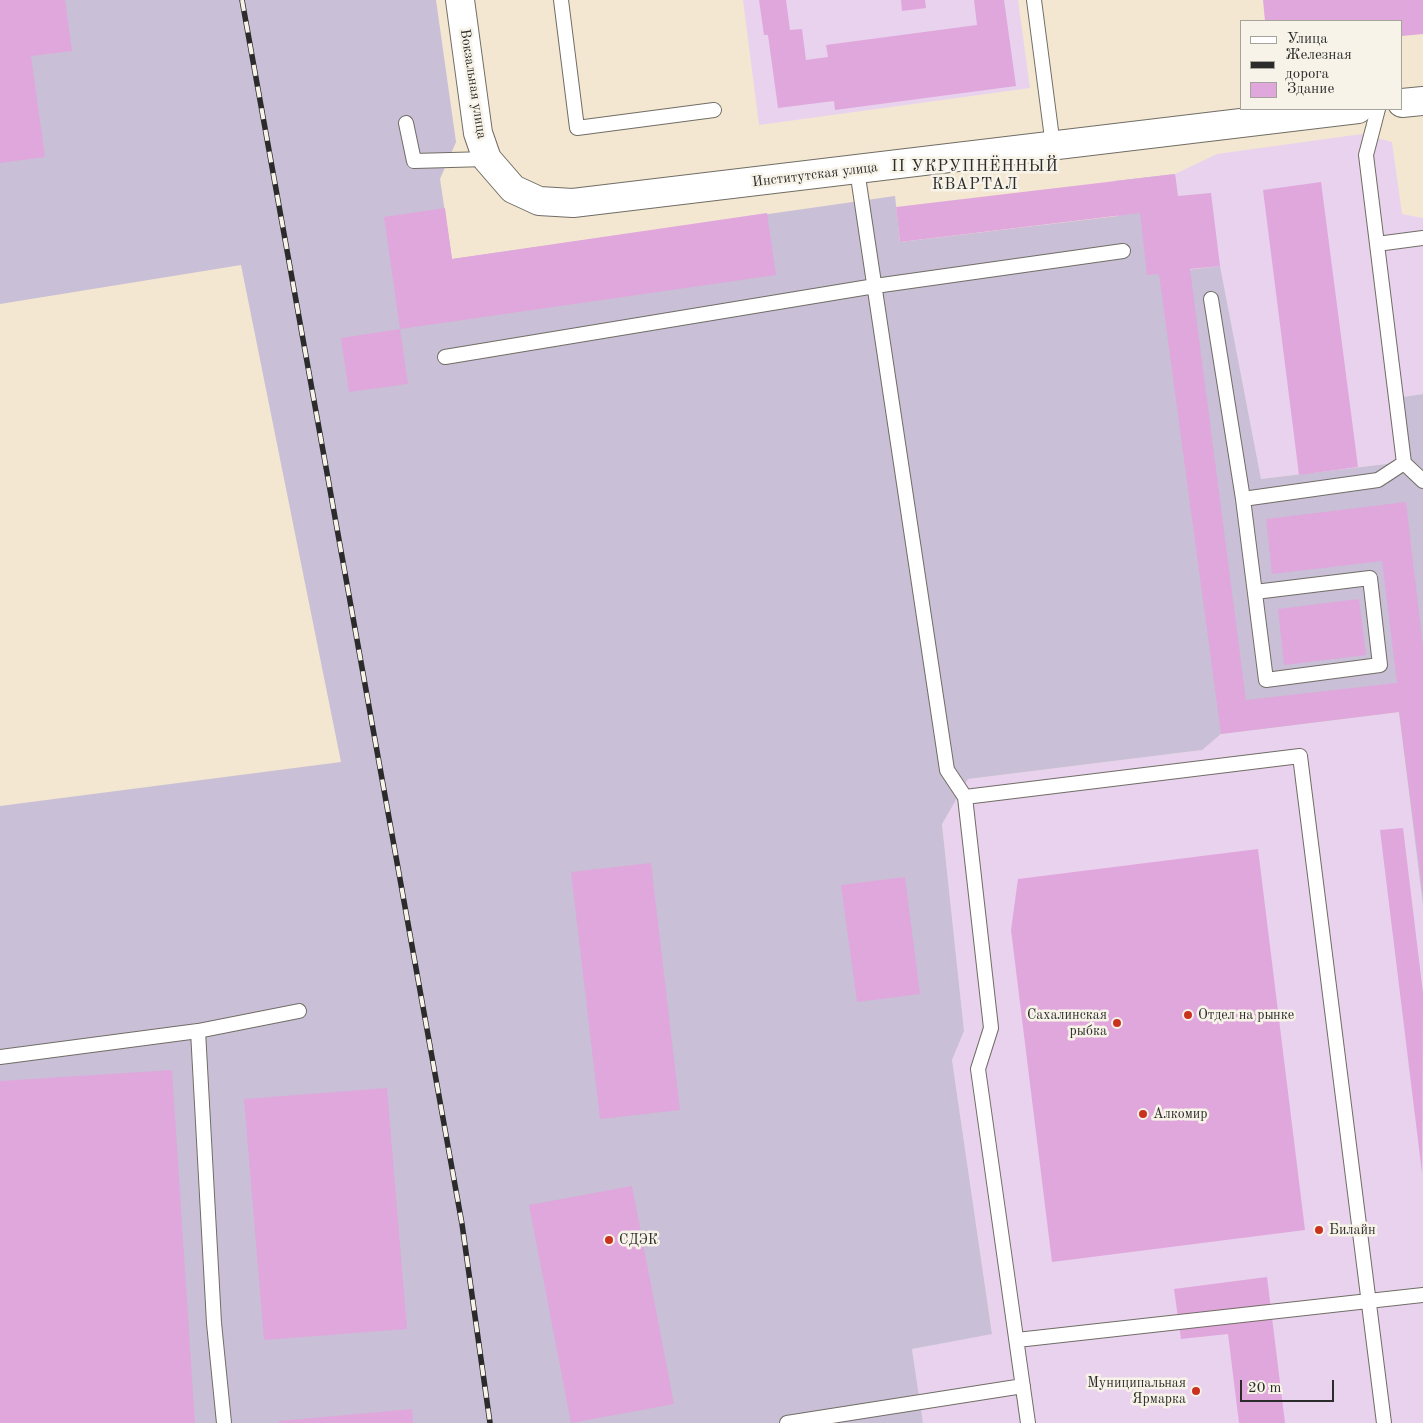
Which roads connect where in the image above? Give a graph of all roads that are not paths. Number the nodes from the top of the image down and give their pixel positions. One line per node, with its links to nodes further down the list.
1 (460, 0): 11 (street, Вокзальная улица)
2 (560, 0): 6 (lane)
3 (1034, 0): 10 (lane)
4 (1423, 101): 5 (street)
5 (1403, 103)
6 (714, 110)
7 (1350, 110): 10 (street, Институтская улица)
8 (1378, 110): 15 (lane)
9 (406, 124): 11 (lane)
10 (1053, 146): 12 (street, Институтская улица)
11 (487, 160): 13 (street, Вокзальная улица)
12 (858, 170): 13 (street, Институтская улица); 17 (lane)
13 (513, 189)
14 (1423, 238): 15 (lane)
15 (1377, 244): 20 (lane)
16 (1123, 251): 17 (lane)
17 (875, 286): 19 (lane); 24 (lane)
18 (1211, 299): 22 (lane)
19 (445, 358)
20 (1404, 463): 21 (lane); 22 (lane)
21 (1423, 481)
22 (1243, 499): 23 (lane)
23 (1255, 592): 23 (lane)
24 (964, 797): 29 (lane); 30 (lane)
25 (299, 1011): 26 (lane)
26 (198, 1031): 27 (lane); 32 (lane)
27 (0, 1057)
28 (1423, 1295): 29 (lane)
29 (1370, 1301): 30 (lane); 35 (lane)
30 (1017, 1340): 31 (lane)
31 (1023, 1386): 33 (lane); 34 (lane)
32 (224, 1423)
33 (787, 1423)
34 (1028, 1423)
35 (1384, 1423)

